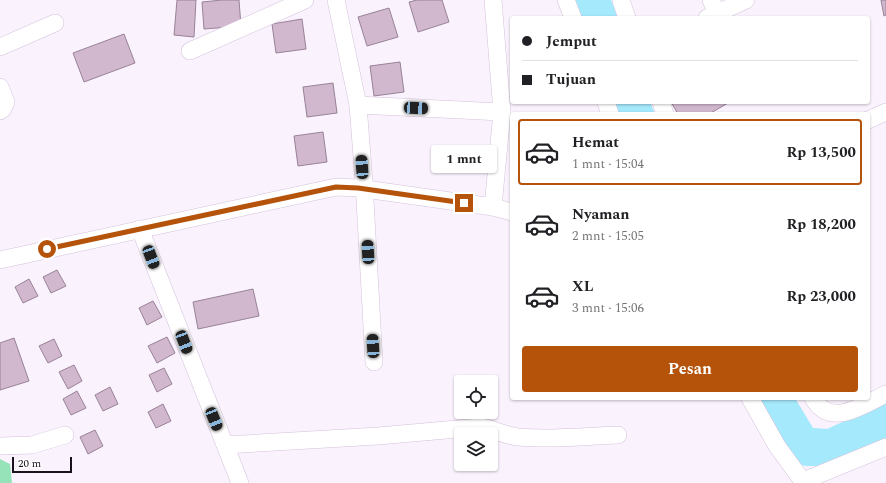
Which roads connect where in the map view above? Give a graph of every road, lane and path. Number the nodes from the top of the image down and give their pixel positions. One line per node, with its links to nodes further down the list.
1 (305, 0): 12 (street)
2 (336, 0): 14 (street)
3 (493, 0): 16 (street)
4 (566, 0): 8 (street)
5 (620, 0): 9 (street)
6 (746, 0): 7 (street)
7 (712, 11)
8 (572, 16)
9 (626, 16)
10 (55, 23): 11 (street)
11 (0, 47)
12 (190, 51)
13 (0, 87): 15 (street)
14 (358, 105): 16 (street); 19 (street)
15 (0, 111)
16 (502, 112): 20 (street)
17 (886, 112): 18 (street)
18 (870, 119)
19 (364, 189): 20 (street); 22 (street); 24 (street)
20 (492, 207): 21 (street)
21 (510, 212)
22 (140, 228): 23 (street); 30 (street)
23 (0, 260)
24 (374, 362)
25 (886, 394): 27 (street)
26 (751, 400): 33 (street)
27 (814, 400)
28 (65, 435): 31 (street)
29 (618, 435): 30 (street)
30 (225, 445): 34 (street)
31 (0, 446)
32 (886, 447): 33 (street)
33 (803, 482)
34 (240, 483)

